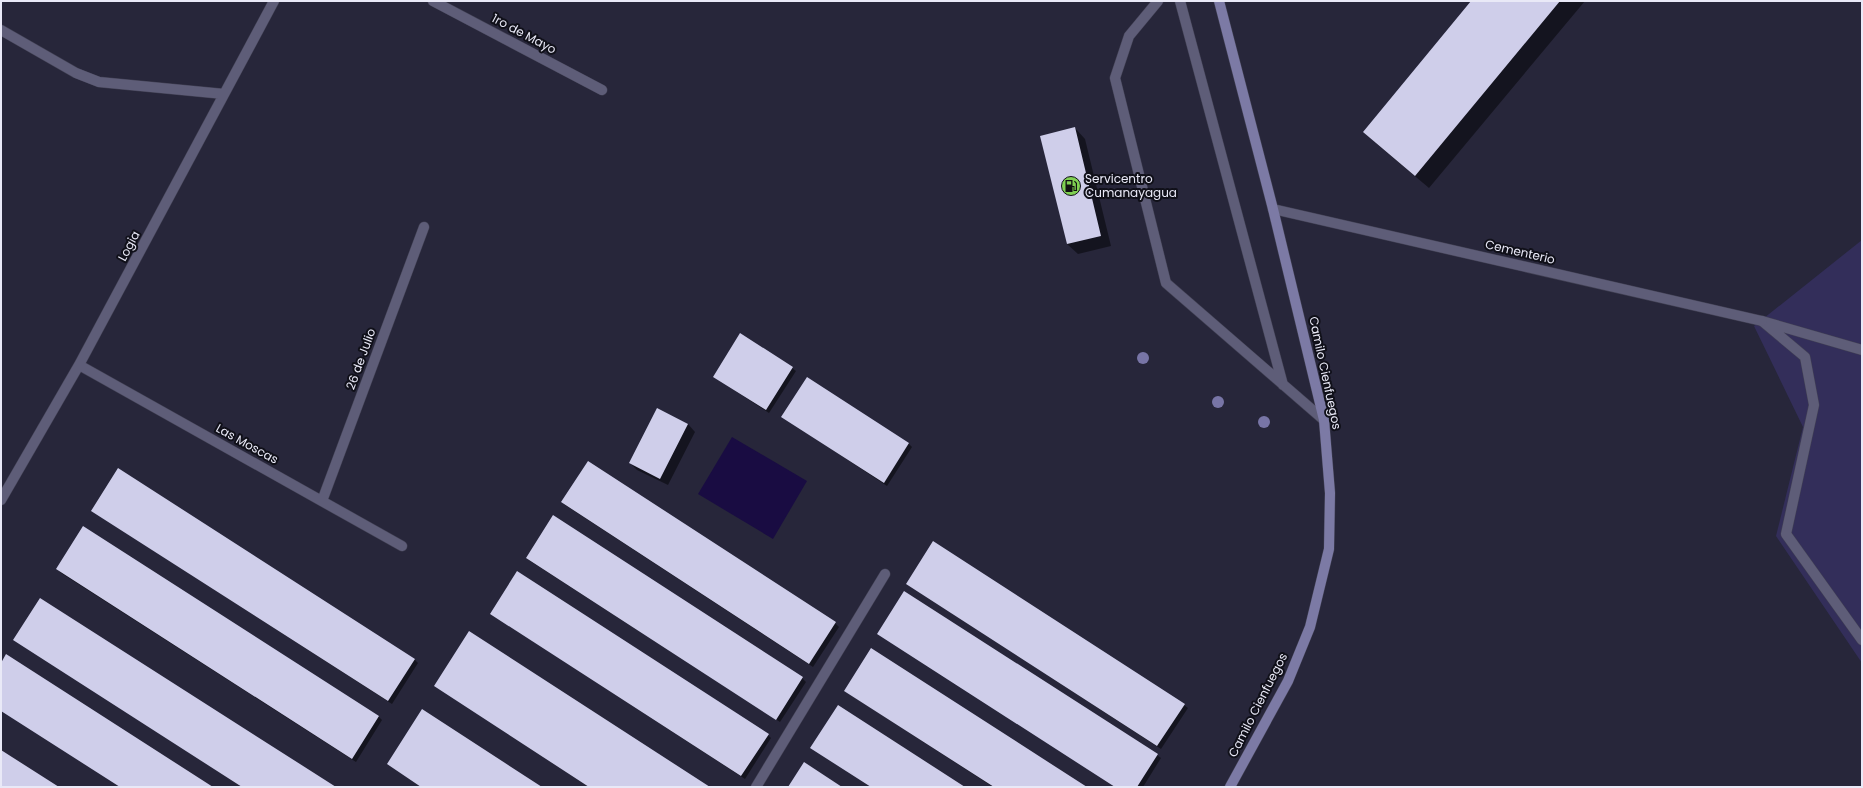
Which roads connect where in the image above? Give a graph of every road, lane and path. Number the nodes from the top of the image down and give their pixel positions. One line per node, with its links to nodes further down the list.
1 (274, 1): 8 (street, Logia)
2 (433, 1): 7 (street, 1ro de Mayo)
3 (1158, 1): 14 (street)
4 (1180, 1): 14 (street)
5 (1219, 1): 9 (main road, Camilo Cienfuegos)
6 (1, 30): 8 (street)
7 (602, 90)
8 (224, 94): 13 (street, Logia)
9 (1273, 209): 11 (street, Cementerio); 15 (main road, Camilo Cienfuegos)
10 (424, 226): 17 (street, 26 de Julio)
11 (1762, 320): 12 (street, Cementerio); 20 (street)
12 (1862, 350)
13 (80, 365): 16 (street, Logia); 17 (street, Las Moscas)
14 (1283, 385): 15 (street)
15 (1324, 420): 22 (main road, Camilo Cienfuegos)
16 (1, 500)
17 (322, 501): 18 (street, Las Moscas)
18 (402, 546)
19 (885, 574): 21 (street)
20 (1862, 640)
21 (756, 787)
22 (1230, 787)

